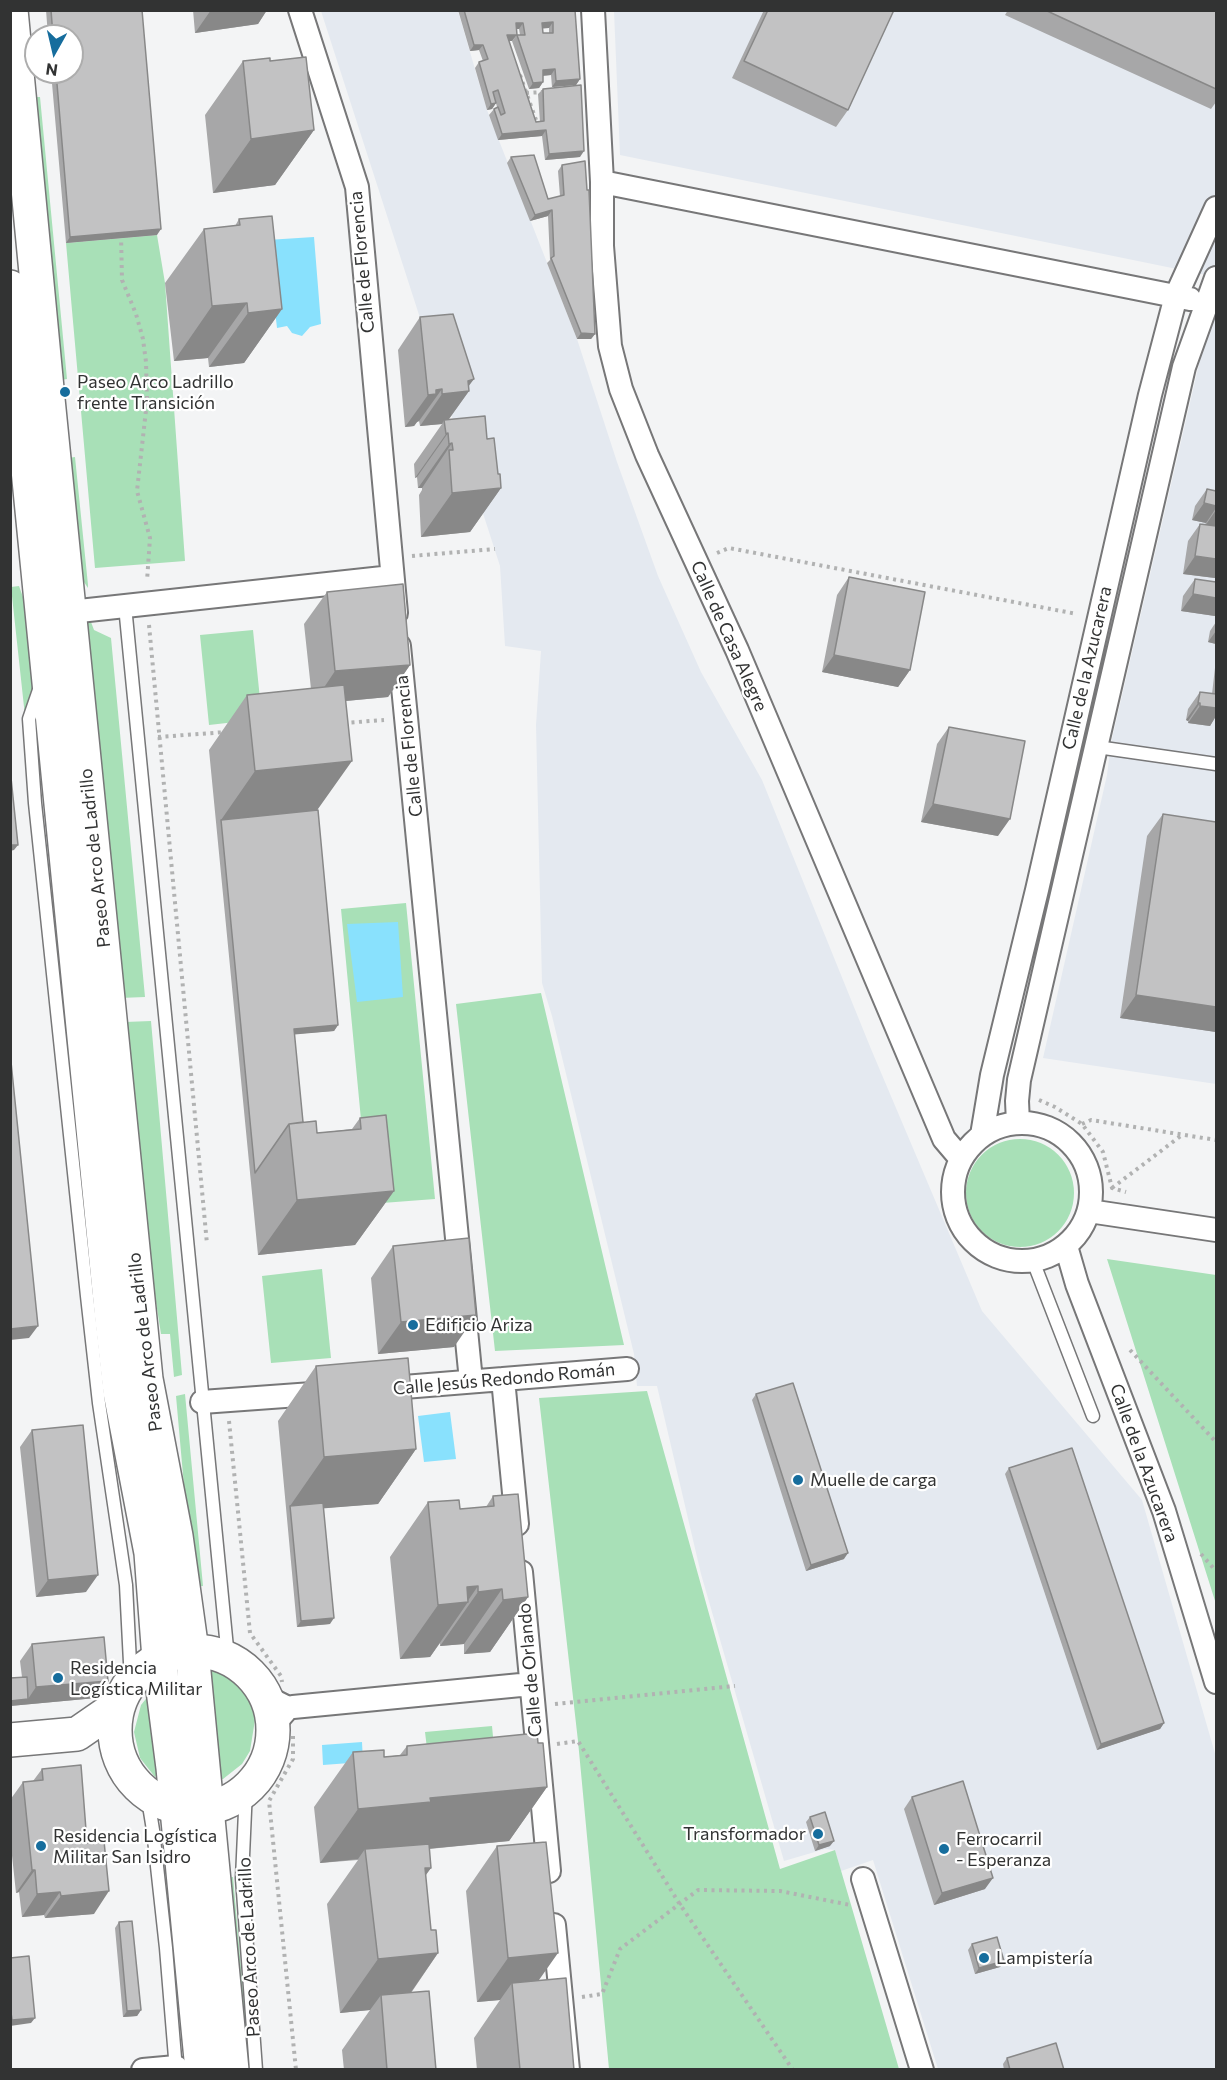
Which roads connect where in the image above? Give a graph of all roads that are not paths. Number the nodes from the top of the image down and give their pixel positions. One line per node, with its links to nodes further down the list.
1 (11, 10): 10 (main road, Paseo Arco de Ladrillo)
2 (300, 10): 12 (street, Calle de Florencia)
3 (593, 10): 4 (street, Calle de Casa Alegre)
4 (602, 182): 8 (street); 20 (street, Calle de Casa Alegre)
5 (1216, 208): 8 (street, Calle de la Azucarera)
6 (1216, 278): 9 (street, Calle de la Azucarera)
7 (10, 287): 11 (main road, Paseo Arco de Ladrillo)
8 (1176, 296): 9 (street); 19 (street, Calle de la Azucarera)
9 (1206, 302): 16 (street, Calle de la Azucarera)
10 (44, 362): 11 (street); 14 (main road, Paseo Arco de Ladrillo)
11 (14, 400): 15 (main road, Paseo Arco de Ladrillo)
12 (391, 568): 13 (street); 27 (street, Calle de Florencia)
13 (136, 605): 14 (street); 28 (lane)
14 (70, 612): 15 (street, Paseo Arco de Ladrillo); 30 (main road, Paseo Arco de Ladrillo)
15 (47, 654): 32 (main road, Paseo Arco de Ladrillo); 34 (lane, Paseo Arco de Ladrillo)
16 (1097, 747): 17 (lane); 18 (street, Calle de la Azucarera)
17 (1216, 764)
18 (1018, 1123): 19 (street); 21 (street)
19 (982, 1135): 20 (street)
20 (961, 1159): 24 (street)
21 (1089, 1211): 22 (street); 23 (street)
22 (1216, 1230)
23 (1066, 1246): 24 (street); 33 (street, Calle de la Azucarera)
24 (1033, 1260): 29 (lane)
25 (627, 1369): 26 (street, Calle Jesús Redondo Román)
26 (503, 1379): 27 (street, Calle Jesús Redondo Román); 35 (street, Calle de Orlando)
27 (471, 1381): 28 (street, Calle Jesús Redondo Román)
28 (201, 1402): 31 (lane)
29 (1093, 1416)
30 (192, 1651): 31 (main road); 32 (main road); 42 (main road, Paseo Arco de Ladrillo)
31 (228, 1658): 36 (main road)
32 (159, 1659): 34 (main road); 42 (main road, Paseo Arco de Ladrillo)
33 (1216, 1682)
34 (125, 1694): 37 (main road); 39 (main road)
35 (533, 1695): 36 (street); 48 (street, Calle de Orlando)
36 (276, 1710): 40 (main road)
37 (77, 1734): 38 (main road); 39 (main road)
38 (10, 1740)
39 (121, 1760): 41 (main road)
40 (246, 1789): 42 (main road); 47 (lane, Paseo Arco de Ladrillo)
41 (147, 1793): 42 (main road); 44 (lane)
42 (191, 1807): 44 (main road, Paseo Arco de Ladrillo); 46 (main road, Paseo Arco de Ladrillo)
43 (863, 1879): 49 (street)
44 (184, 2069): 45 (street)
45 (143, 2070)
46 (232, 2070)
47 (256, 2070)
48 (568, 2070)
49 (922, 2070)

